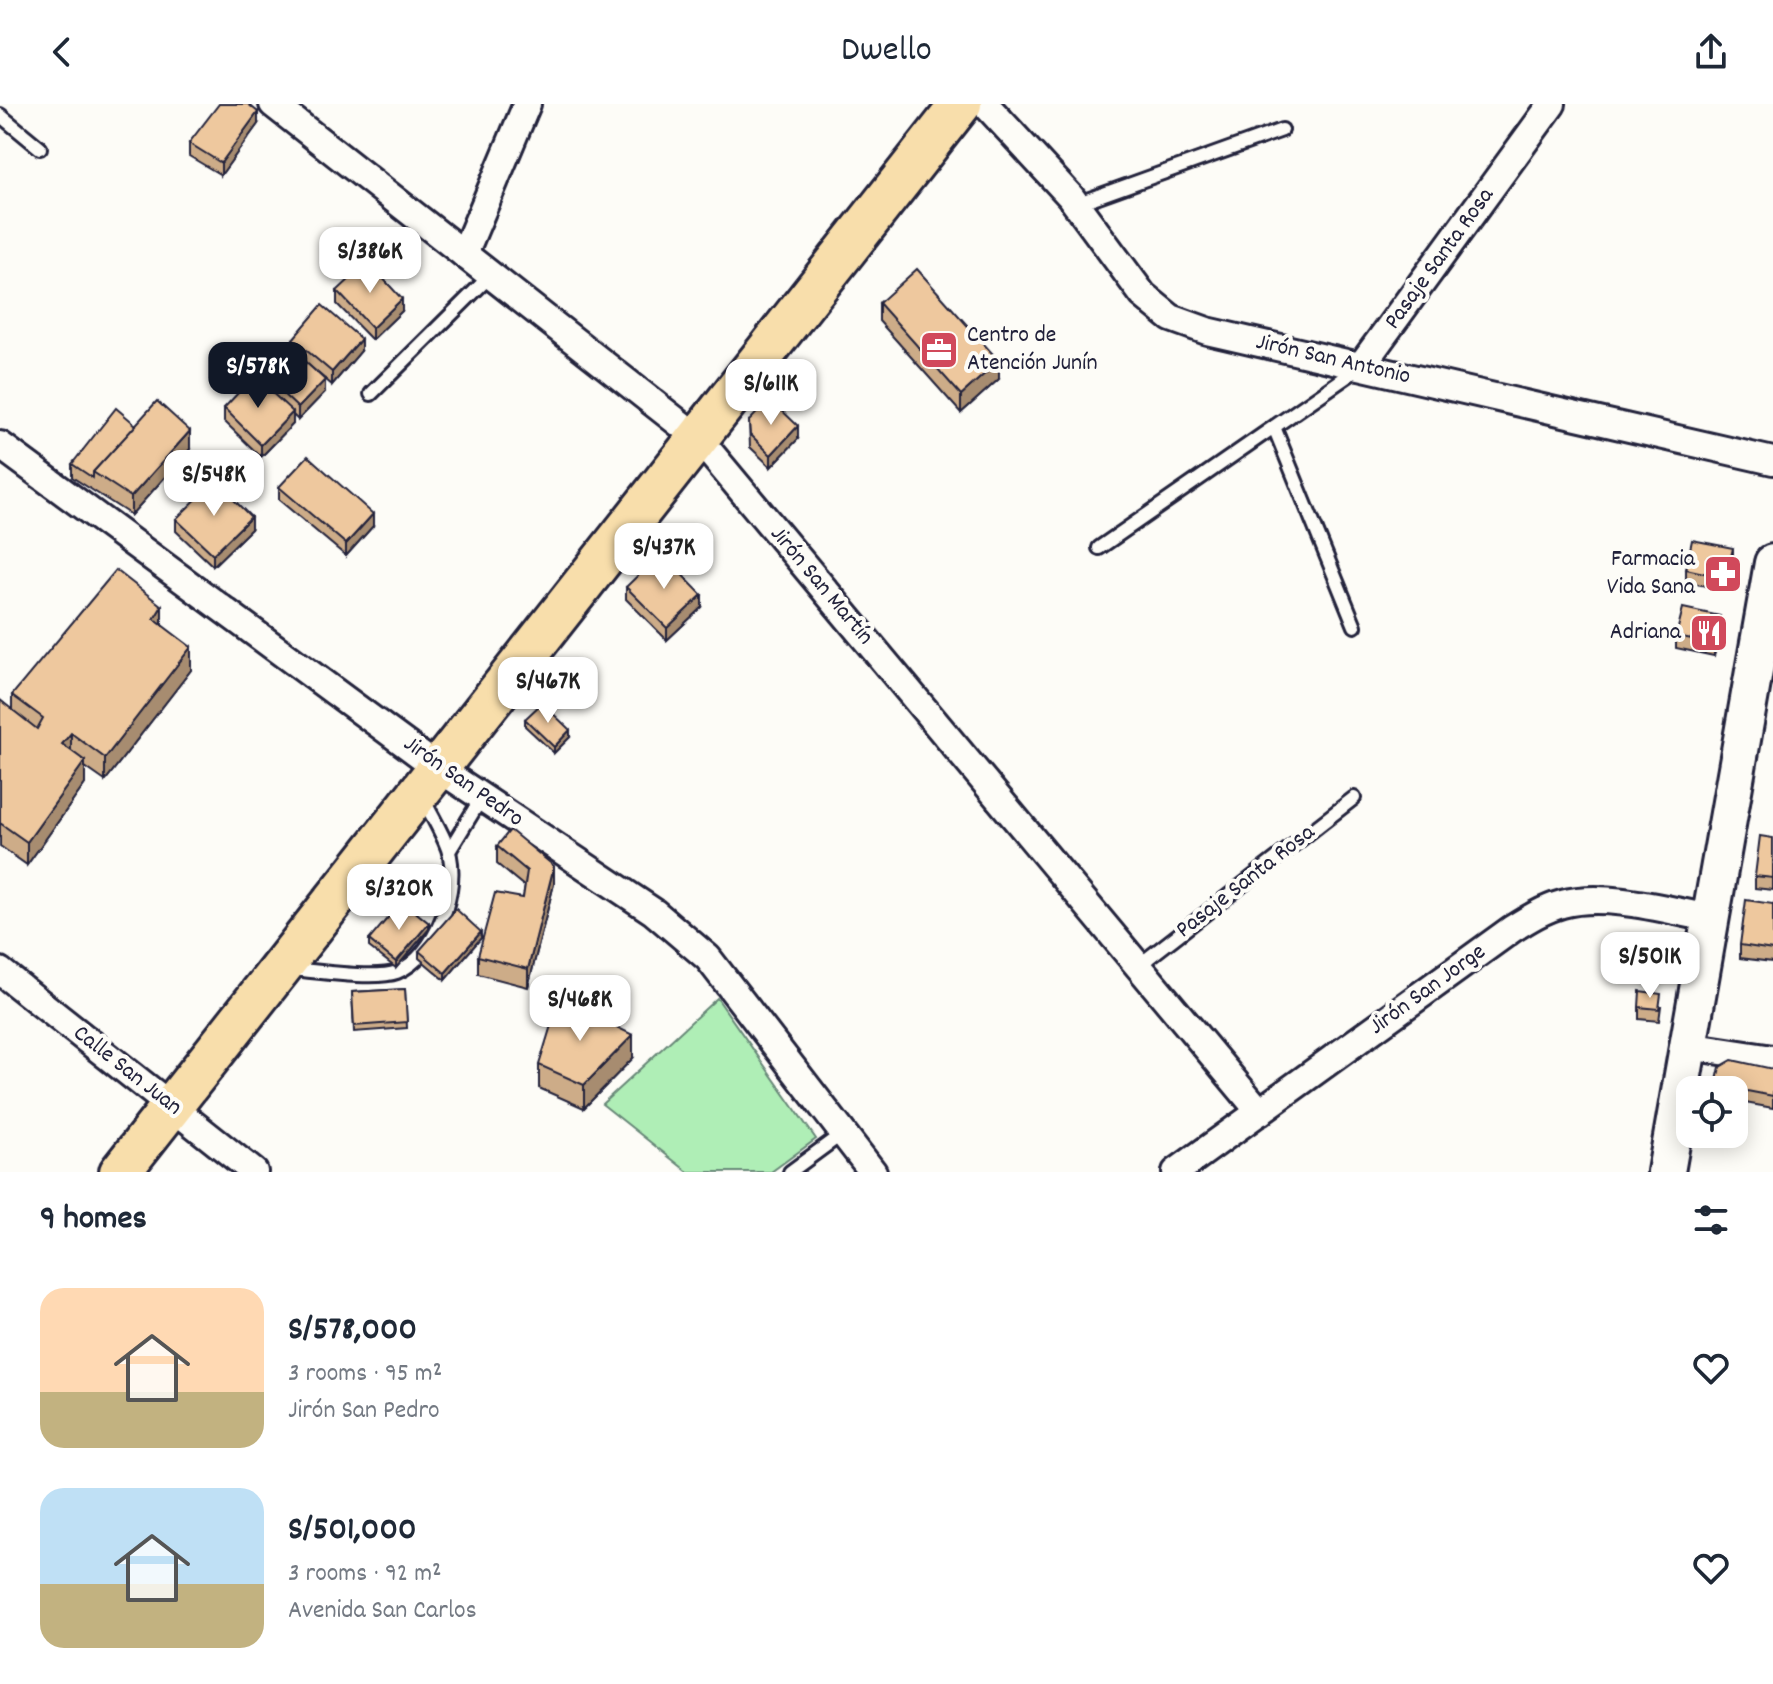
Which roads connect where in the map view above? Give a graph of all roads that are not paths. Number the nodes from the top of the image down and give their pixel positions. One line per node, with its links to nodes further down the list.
1 (273, 104): 10 (street, Jirón San Martín)
2 (527, 104): 10 (street)
3 (961, 104): 15 (main road)
4 (985, 104): 9 (street, Jirón San Antonio)
5 (1552, 104): 12 (street, Pasaje Santa Rosa)
6 (0, 115): 8 (lane)
7 (1282, 130): 9 (lane)
8 (40, 148)
9 (1076, 204): 12 (street, Jirón San Antonio)
10 (464, 254): 11 (street, Jirón San Martín)
11 (491, 275): 13 (lane); 15 (street, Jirón San Martín)
12 (1361, 366): 14 (lane, Pasaje Santa Rosa); 17 (street, Jirón San Antonio)
13 (371, 394)
14 (1274, 427): 18 (lane, Pasaje Santa Rosa); 20 (lane)
15 (698, 438): 21 (main road); 26 (street, Jirón San Martín)
16 (0, 445): 21 (street, Jirón San Pedro)
17 (1773, 461)
18 (1099, 548)
19 (1773, 563): 25 (main road)
20 (1355, 626)
21 (429, 780): 22 (street, Jirón San Pedro); 24 (lane); 27 (main road)
22 (482, 797): 24 (lane); 33 (street, Jirón San Pedro)
23 (1354, 798): 26 (lane, Pasaje Santa Rosa)
24 (449, 851): 27 (lane)
25 (1710, 918): 29 (main road); 32 (street, Jirón San Jorge)
26 (1138, 966): 32 (street, Jirón San Martín)
27 (280, 969): 31 (main road)
28 (0, 971): 31 (street, Calle San Juan)
29 (1688, 1046): 30 (street); 39 (main road)
30 (1773, 1059)
31 (171, 1106): 34 (main road); 35 (street, Calle San Juan)
32 (1260, 1112): 38 (street, Jirón San Jorge)
33 (843, 1133): 36 (lane); 37 (street, Jirón San Pedro)
34 (120, 1172)
35 (254, 1172)
36 (790, 1172)
37 (873, 1172)
38 (1176, 1172)
39 (1666, 1172)

